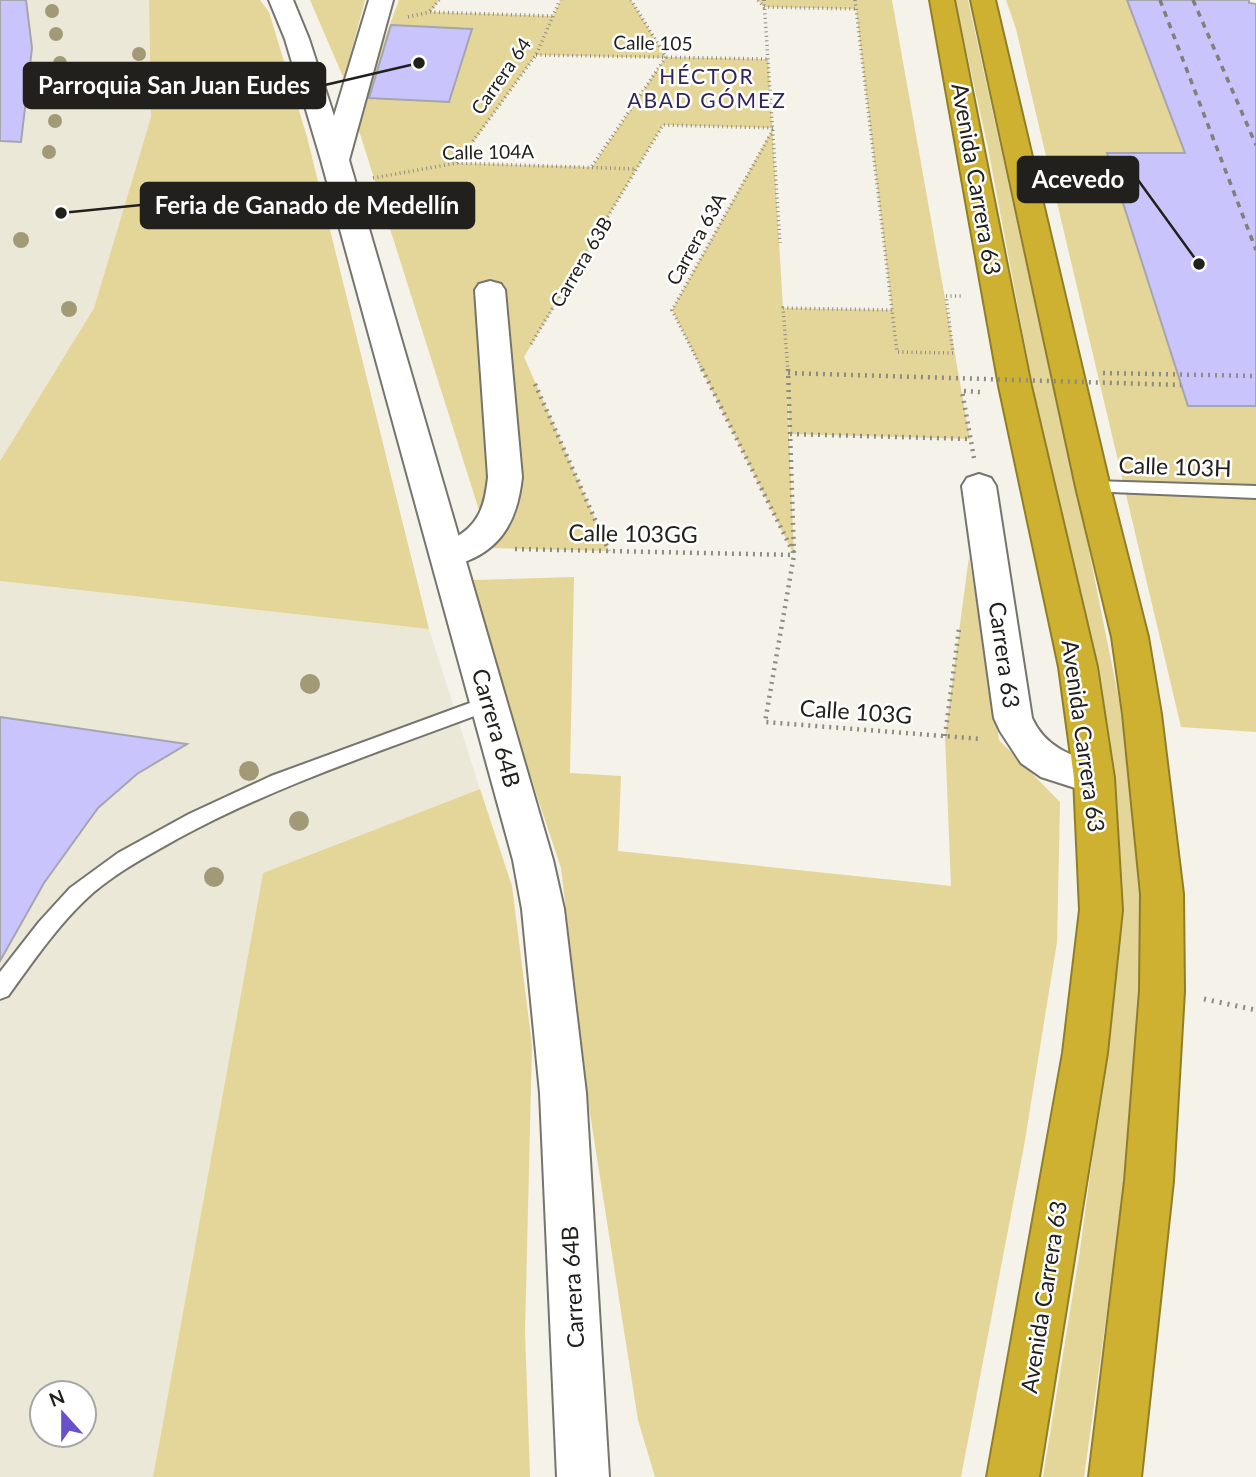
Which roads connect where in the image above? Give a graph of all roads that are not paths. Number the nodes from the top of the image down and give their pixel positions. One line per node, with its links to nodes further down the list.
1 (282, 0): 5 (main road, Carrera 64B)
2 (381, 0): 5 (main road)
3 (942, 0): 12 (highway, Avenida Carrera 63)
4 (982, 0): 8 (highway, Avenida Carrera 63)
5 (338, 172): 10 (main road, Carrera 64B)
6 (490, 290): 10 (main road)
7 (979, 486): 12 (main road, Carrera 63)
8 (1093, 487): 9 (lane, Calle 103H); 16 (highway, Avenida Carrera 63)
9 (1256, 492)
10 (459, 551): 11 (main road, Carrera 64B)
11 (489, 703): 13 (lane); 14 (main road, Carrera 64B)
12 (1094, 778): 15 (highway, Avenida Carrera 63)
13 (0, 989)
14 (583, 1477)
15 (1013, 1477)
16 (1115, 1477)

